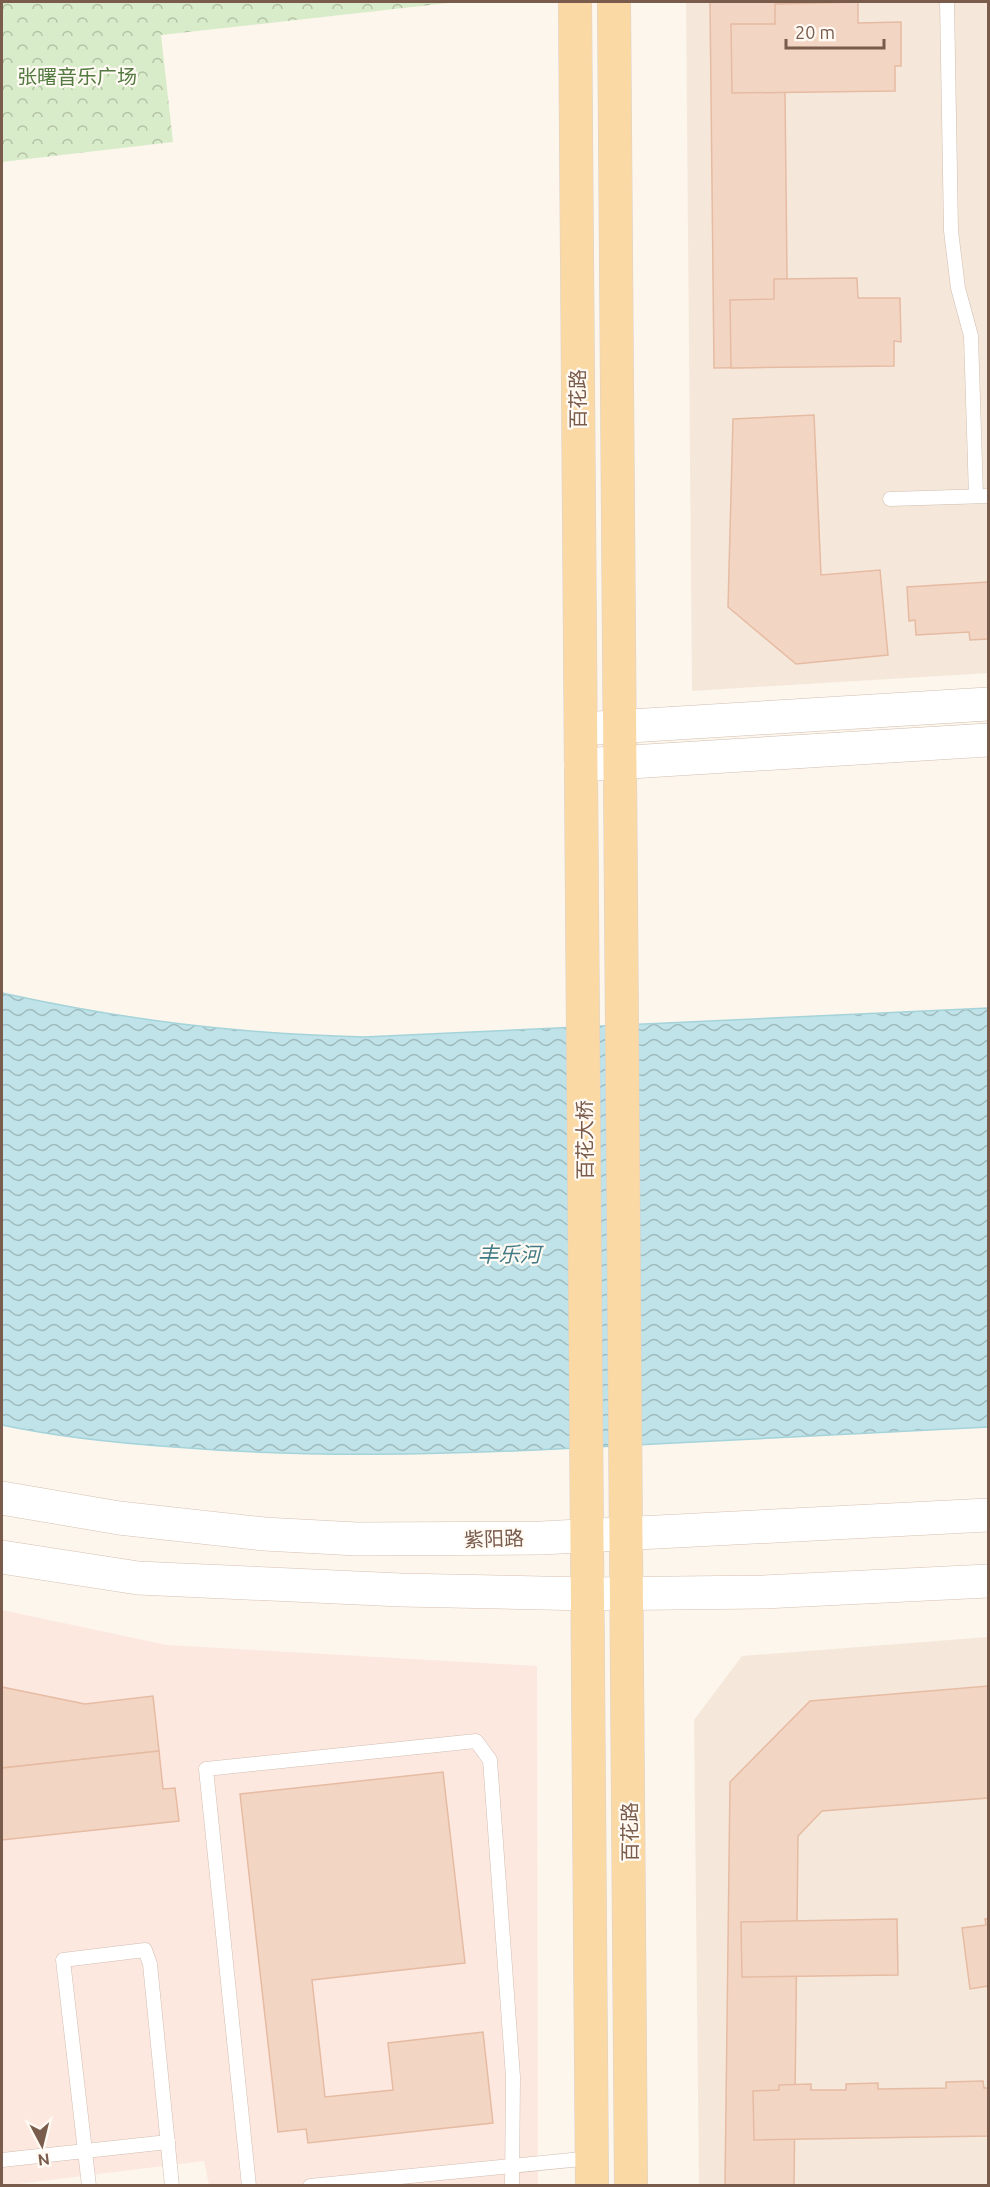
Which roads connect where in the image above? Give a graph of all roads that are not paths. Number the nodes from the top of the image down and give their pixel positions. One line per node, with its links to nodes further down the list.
1 (575, 2): 8 (main road, 百花路)
2 (614, 2): 7 (main road, 百花路)
3 (947, 2): 4 (lane)
4 (982, 496): 5 (lane)
5 (890, 499)
6 (988, 704): 7 (main road)
7 (620, 727): 8 (main road); 10 (main road, 百花路)
8 (581, 729): 11 (main road, 百花路)
9 (988, 740): 10 (main road)
10 (621, 779): 11 (main road); 12 (main road, 百花大桥)
11 (582, 781): 13 (main road, 百花大桥)
12 (627, 1478): 16 (main road, 百花路)
13 (587, 1482): 17 (main road, 百花路)
14 (2, 1498): 17 (main road, 紫阳路)
15 (988, 1515): 16 (main road, 紫阳路)
16 (627, 1533): 17 (main road, 紫阳路); 21 (main road, 百花路)
17 (588, 1535): 20 (main road, 百花路)
18 (2, 1557): 20 (main road)
19 (988, 1581): 21 (main road)
20 (588, 1593): 21 (main road); 26 (main road, 百花路)
21 (628, 1593): 32 (main road, 百花路)
22 (168, 2142): 23 (lane); 23 (lane); 28 (lane)
23 (85, 2151): 24 (lane); 27 (lane)
24 (2, 2160)
25 (512, 2165): 26 (lane); 29 (lane); 30 (lane); 31 (lane)
26 (592, 2172)
27 (89, 2186)
28 (172, 2186)
29 (249, 2186)
30 (310, 2186)
31 (512, 2186)
32 (631, 2186)

